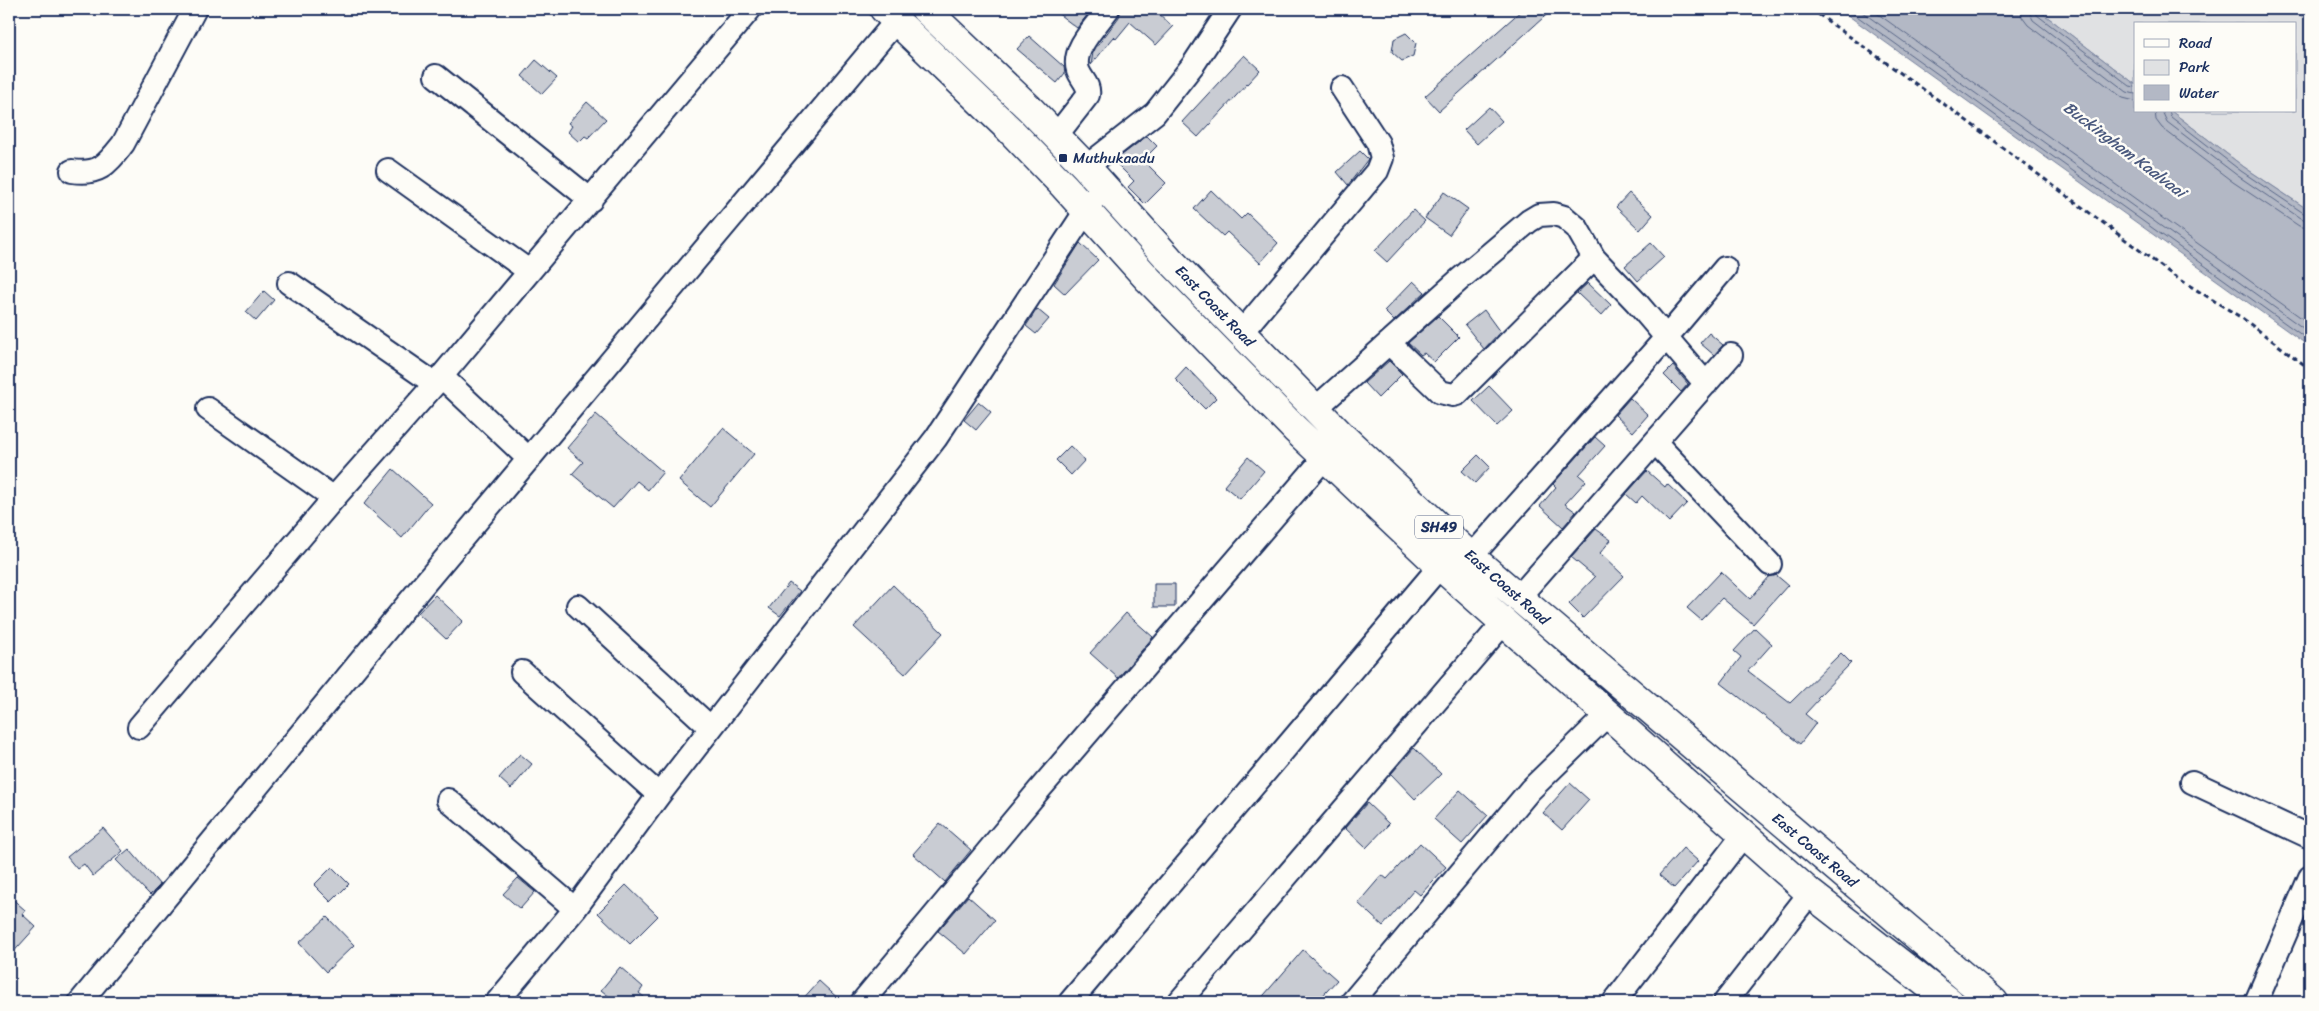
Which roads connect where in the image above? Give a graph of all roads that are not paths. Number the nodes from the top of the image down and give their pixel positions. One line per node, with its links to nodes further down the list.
1 (195, 9): 10 (street)
2 (750, 9): 13 (street)
3 (1108, 9): 9 (street)
4 (1230, 9): 12 (street)
5 (927, 10): 9 (main road, East Coast Road / SH49)
6 (890, 15): 14 (main road, East Coast Road / SH49); 29 (street)
7 (436, 76): 13 (street)
8 (1342, 88): 19 (street)
9 (1056, 136): 12 (main road, East Coast Road / SH49)
10 (72, 170)
11 (388, 170): 17 (street)
12 (1094, 176): 14 (street); 19 (main road, East Coast Road / SH49)
13 (591, 200): 17 (street)
14 (1086, 211): 28 (main road, East Coast Road / SH49); 40 (street)
15 (1594, 258): 20 (street); 21 (street); 21 (street)
16 (1725, 268): 20 (street)
17 (529, 271): 23 (street)
18 (289, 283): 23 (street)
19 (1241, 333): 26 (main road, East Coast Road / SH49)
20 (1665, 338): 24 (street); 31 (street)
21 (1389, 342): 26 (street)
22 (1731, 355): 24 (street)
23 (438, 380): 29 (street); 30 (street)
24 (1706, 384): 27 (street)
25 (208, 409): 30 (street)
26 (1315, 409): 31 (main road, East Coast Road / SH49)
27 (1655, 442): 32 (street); 34 (street)
28 (1325, 458): 33 (main road, East Coast Road / SH49); 51 (street)
29 (529, 460): 49 (street)
30 (334, 498): 39 (street)
31 (1471, 557): 34 (main road, East Coast Road / SH49)
32 (1770, 564)
33 (1440, 566): 36 (main road, East Coast Road / SH49); 52 (street)
34 (1518, 598): 58 (main road, East Coast Road / SH49)
35 (578, 606): 40 (street)
36 (1504, 622): 38 (main road, East Coast Road / SH49); 53 (street)
37 (522, 672): 42 (street)
38 (1608, 714): 44 (main road, East Coast Road / SH49); 54 (street)
39 (139, 727)
40 (711, 728): 42 (street)
41 (2192, 782): 45 (street)
42 (659, 795): 48 (street)
43 (448, 800): 48 (street)
44 (1744, 834): 47 (main road, East Coast Road / SH49); 55 (street)
45 (2310, 836)
46 (2310, 877): 59 (street)
47 (1810, 893): 56 (street); 57 (main road, East Coast Road / SH49)
48 (575, 908): 50 (street)
49 (80, 1002)
50 (497, 1002)
51 (862, 1002)
52 (1070, 1002)
53 (1179, 1002)
54 (1352, 1002)
55 (1614, 1002)
56 (1725, 1002)
57 (1950, 1002)
58 (1994, 1002)
59 (2256, 1002)

